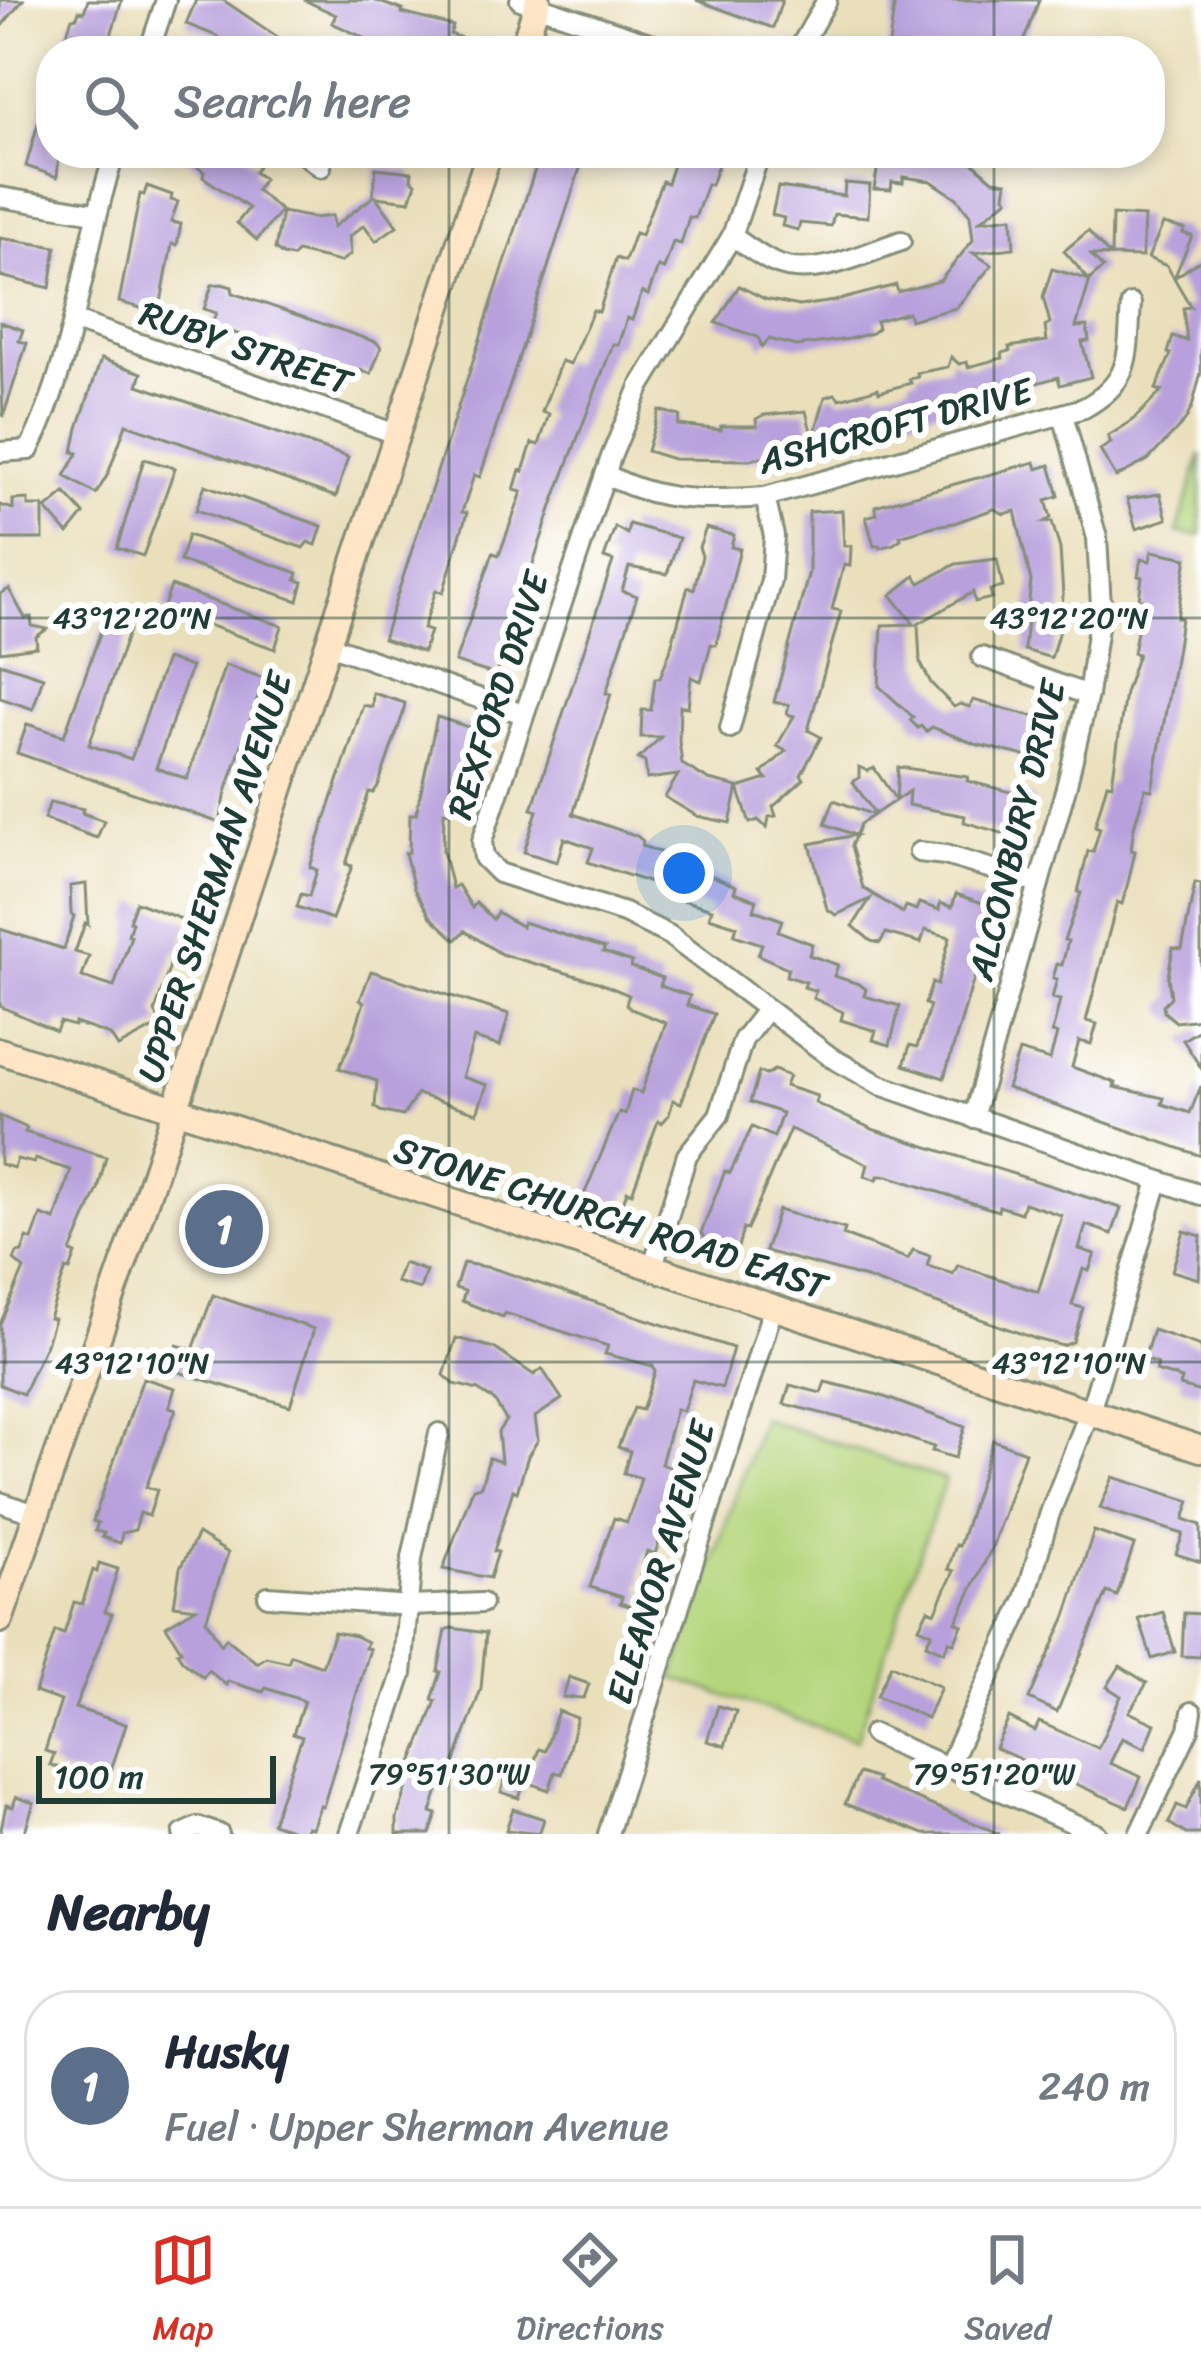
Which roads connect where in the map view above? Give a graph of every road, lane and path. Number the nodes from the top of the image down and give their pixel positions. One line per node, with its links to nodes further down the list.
1 (166, 0): 4 (street)
2 (826, 0): 7 (street)
3 (532, 2): 5 (main road); 6 (street)
4 (154, 36)
5 (525, 36)
6 (630, 36)
7 (806, 36)
8 (110, 168): 12 (street)
9 (484, 168): 18 (main road, UPPER SHERMAN AVENUE)
10 (755, 168): 13 (street, REXFORD DRIVE)
11 (0, 197): 12 (street)
12 (95, 213): 16 (street)
13 (732, 236): 14 (street); 20 (street, REXFORD DRIVE)
14 (901, 241)
15 (1131, 304): 17 (street, ASHCROFT DRIVE)
16 (75, 321): 18 (street, RUBY STREET); 19 (street)
17 (1063, 415): 21 (street, ASHCROFT DRIVE); 24 (street, ALCONBURY DRIVE)
18 (396, 434): 22 (main road, UPPER SHERMAN AVENUE)
19 (0, 452)
20 (606, 474): 21 (street, ASHCROFT DRIVE); 25 (street, REXFORD DRIVE)
21 (765, 497): 26 (street)
22 (329, 645): 25 (street); 31 (main road, UPPER SHERMAN AVENUE)
23 (982, 657): 24 (street)
24 (1088, 695): 28 (street, ALCONBURY DRIVE)
25 (523, 714): 29 (street, REXFORD DRIVE)
26 (730, 728)
27 (919, 852): 28 (street)
28 (1039, 883): 32 (street, ALCONBURY DRIVE)
29 (767, 1009): 32 (street, REXFORD DRIVE); 35 (street)
30 (0, 1051): 31 (main road, STONE CHURCH ROAD EAST)
31 (175, 1111): 35 (main road, STONE CHURCH ROAD EAST); 41 (main road, UPPER SHERMAN AVENUE)
32 (973, 1118): 33 (street, REXFORD DRIVE)
33 (1158, 1181): 34 (street, REXFORD DRIVE); 37 (street)
34 (1201, 1195)
35 (652, 1269): 36 (main road, STONE CHURCH ROAD EAST)
36 (773, 1308): 37 (main road, STONE CHURCH ROAD EAST); 52 (street, ELEANOR AVENUE)
37 (1090, 1412): 39 (main road, STONE CHURCH ROAD EAST); 48 (street)
38 (439, 1433): 44 (street)
39 (1201, 1449)
40 (0, 1502): 41 (street)
41 (34, 1514): 45 (main road, UPPER SHERMAN AVENUE)
42 (268, 1596): 44 (street)
43 (482, 1604): 44 (street)
44 (410, 1606): 51 (street)
45 (0, 1620)
46 (1192, 1712): 54 (street)
47 (873, 1735): 48 (street)
48 (947, 1769): 53 (street)
49 (183, 1834): 50 (street)
50 (219, 1834)
51 (350, 1834)
52 (608, 1834)
53 (1097, 1834)
54 (1139, 1834)

